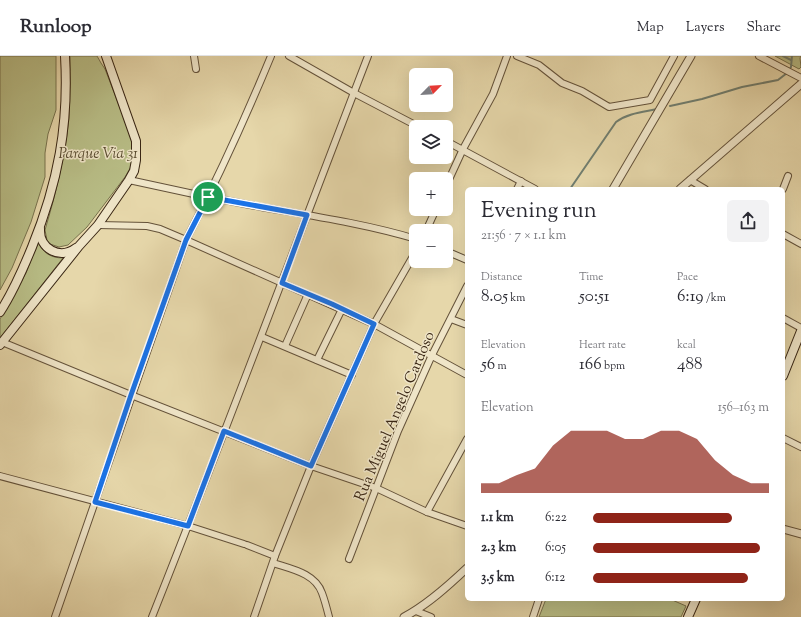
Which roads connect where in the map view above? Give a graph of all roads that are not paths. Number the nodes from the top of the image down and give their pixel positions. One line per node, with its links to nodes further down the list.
1 (65, 56): 33 (main road)
2 (106, 56): 21 (main road)
3 (194, 56): 12 (street)
4 (271, 56): 30 (street)
5 (289, 56): 15 (street)
6 (368, 56): 15 (street)
7 (507, 56): 18 (street)
8 (517, 56): 9 (street)
9 (674, 56)
10 (691, 56): 26 (street)
11 (759, 56): 13 (street)
12 (196, 69)
13 (801, 78)
14 (801, 84): 22 (street)
15 (354, 93): 16 (street); 31 (street)
16 (409, 121)
17 (453, 144): 18 (street)
18 (462, 149): 19 (street); 23 (street)
19 (452, 172)
20 (788, 176): 29 (street)
21 (129, 180): 30 (street); 32 (main road)
22 (690, 180): 27 (street); 28 (street)
23 (520, 181): 24 (street); 25 (street)
24 (518, 187)
25 (531, 187)
26 (613, 187)
27 (682, 187)
28 (702, 187)
29 (784, 187)
30 (208, 197): 31 (street); 36 (street)
31 (307, 215): 35 (street); 42 (street)
32 (98, 225): 36 (street); 38 (main road)
33 (40, 227): 38 (main road); 46 (main road)
34 (785, 235): 37 (street)
35 (409, 238)
36 (186, 240): 42 (street); 61 (street)
37 (801, 244)
38 (79, 246): 54 (main road)
39 (453, 254): 40 (street)
40 (465, 259)
41 (409, 263): 49 (street)
42 (282, 283): 44 (street); 53 (street)
43 (465, 290): 47 (street, Rua Miguel Angelo Cardoso)
44 (308, 294): 45 (street); 55 (street)
45 (342, 309): 49 (street); 57 (street)
46 (0, 312)
47 (451, 318): 50 (street); 56 (street, Rua Miguel Angelo Cardoso)
48 (785, 319): 51 (street)
49 (374, 324): 56 (street); 60 (street)
50 (465, 324)
51 (801, 328)
52 (801, 331): 58 (main road)
53 (262, 336): 55 (street); 62 (street)
54 (1, 343): 61 (street)
55 (286, 346): 57 (street)
56 (432, 355): 59 (street); 68 (street, Rua Miguel Angelo Cardoso)
57 (317, 360): 60 (street)
58 (785, 371)
59 (465, 374)
60 (352, 375): 66 (street)
61 (131, 395): 62 (street); 69 (street)
62 (224, 431): 66 (street); 72 (street)
63 (785, 439): 65 (street)
64 (465, 443): 70 (street)
65 (801, 447)
66 (311, 466): 68 (street); 76 (street)
67 (0, 476): 69 (street)
68 (376, 488): 70 (street); 75 (street, Rua Miguel Angelo Cardoso)
69 (95, 502): 72 (street); 81 (street)
70 (427, 512): 71 (street)
71 (465, 525)
72 (188, 526): 76 (street); 82 (street)
73 (785, 530): 74 (street)
74 (801, 534)
75 (349, 559)
76 (274, 560): 83 (street); 84 (street)
77 (465, 570): 80 (street)
78 (538, 601): 87 (street)
79 (693, 601): 88 (main road)
80 (416, 611): 85 (street); 86 (street)
81 (54, 617)
82 (152, 617)
83 (254, 617)
84 (330, 617)
85 (404, 617)
86 (431, 617)
87 (533, 617)
88 (688, 617)

